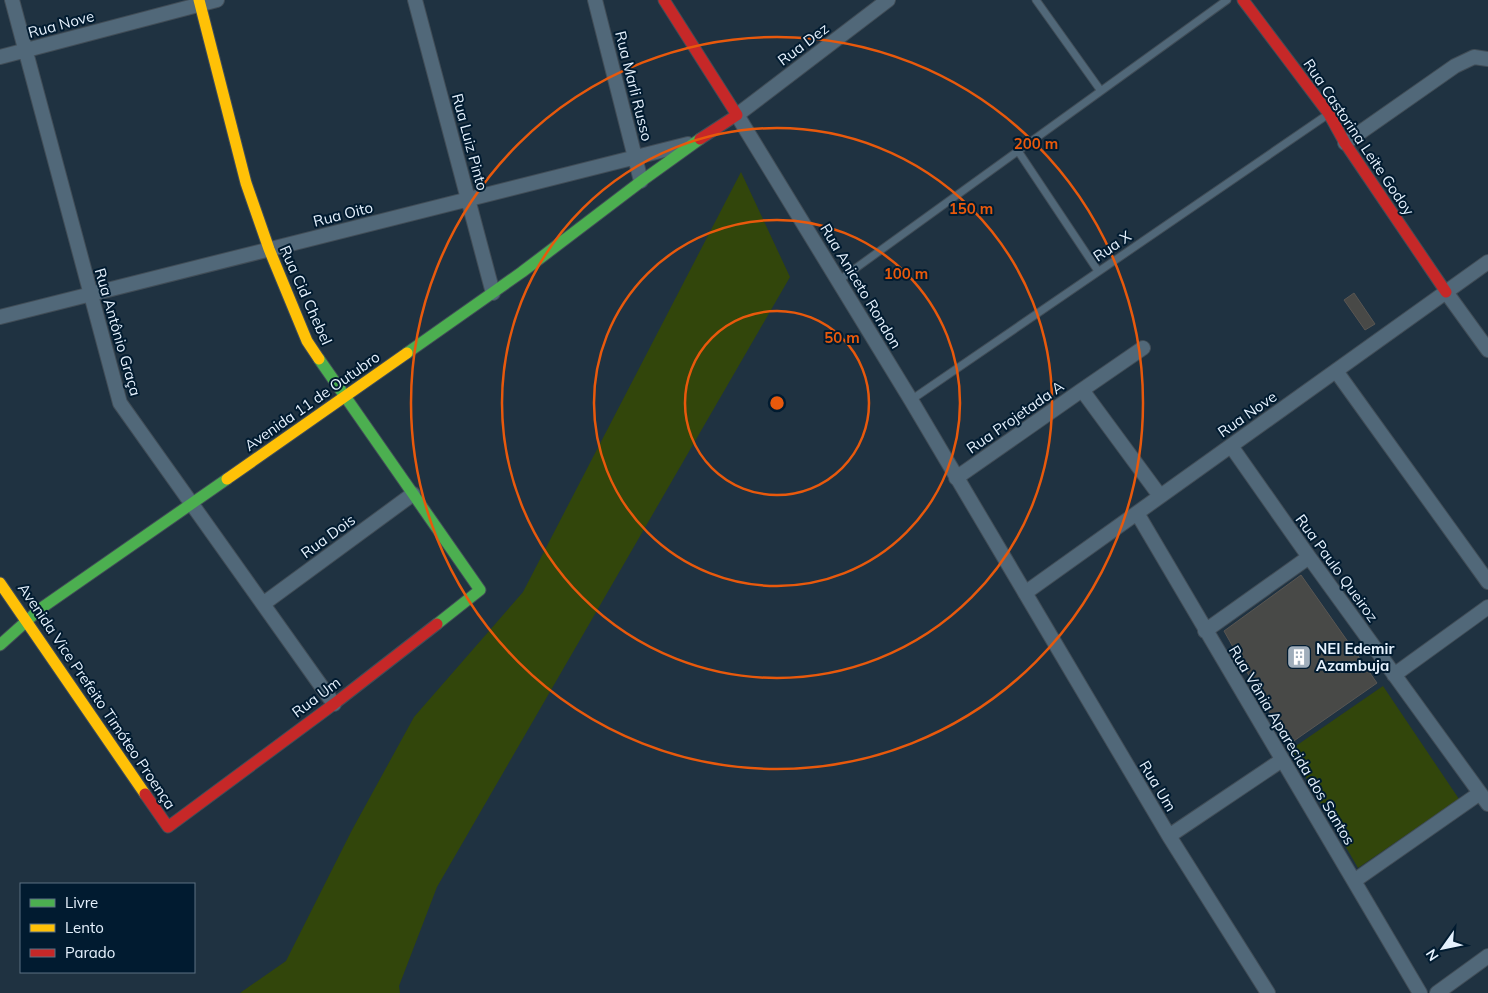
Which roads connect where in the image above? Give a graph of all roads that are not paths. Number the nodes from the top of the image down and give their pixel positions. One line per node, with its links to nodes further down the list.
1 (12, 0): 11 (street, Rua Antônio Graça)
2 (217, 0): 10 (street, Rua Nove)
3 (415, 0): 22 (street, Rua Luiz Pinto)
4 (595, 0): 20 (street, Rua Marli Russo)
5 (664, 0): 15 (street, Rua Aniceto Rondon)
6 (888, 0): 15 (street, Rua Dez)
7 (1036, 0): 14 (lane)
8 (1227, 0): 14 (lane)
9 (1244, 0): 16 (street, Rua Castorina Leite Godoy)
10 (200, 2): 11 (street, Rua Nove); 23 (street, Rua Cid Chebel)
11 (25, 50): 12 (street, Rua Nove); 29 (street, Rua Antônio Graça)
12 (0, 57)
13 (1488, 59): 18 (street)
14 (1101, 91): 19 (lane)
15 (737, 114): 17 (street, Avenida 11 de Outubro); 26 (street, Rua Aniceto Rondon)
16 (1329, 114): 18 (street, Rua Castorina Leite Godoy); 25 (lane, Rua X)
17 (694, 142): 20 (street, Rua Oito); 21 (street, Avenida 11 de Outubro)
18 (1345, 143): 27 (street, Rua Castorina Leite Godoy)
19 (1018, 151): 25 (lane); 26 (lane)
20 (635, 157): 21 (street, Rua Marli Russo); 22 (street, Rua Oito)
21 (641, 181): 28 (street, Avenida 11 de Outubro)
22 (468, 199): 23 (street, Rua Oito); 28 (street, Rua Luiz Pinto)
23 (269, 250): 29 (street, Rua Oito); 35 (street, Rua Cid Chebel)
24 (1488, 262): 27 (street, Rua Nove)
25 (1098, 272): 36 (lane, Rua X)
26 (838, 281): 36 (street, Rua Aniceto Rondon)
27 (1446, 292): 32 (street); 33 (street, Rua Nove)
28 (493, 293): 35 (street, Avenida 11 de Outubro)
29 (90, 294): 30 (street, Rua Oito); 41 (street, Rua Antônio Graça)
30 (0, 317)
31 (1142, 348): 34 (street)
32 (1488, 350)
33 (1336, 371): 37 (street, Rua Nove); 44 (street)
34 (1082, 390): 38 (street, Rua Projetada A); 40 (street, Rua Projetada A)
35 (344, 396): 39 (street, Rua Cid Chebel); 41 (street, Avenida 11 de Outubro)
36 (911, 400): 38 (street, Rua Aniceto Rondon)
37 (1231, 446): 40 (street, Rua Nove); 43 (street, Rua Paulo Queiroz)
38 (956, 478): 47 (street, Rua Aniceto Rondon)
39 (413, 494): 46 (street, Rua Cid Chebel); 48 (street, Rua Dois)
40 (1160, 496): 42 (street, Rua Nove)
41 (191, 503): 48 (street, Rua Antônio Graça); 50 (street, Avenida 11 de Outubro)
42 (1137, 513): 47 (street, Rua Nove); 51 (street, Rua Vânia Aparecida dos Santos)
43 (1309, 558): 51 (street); 53 (street, Rua Paulo Queiroz)
44 (1488, 582)
45 (0, 583): 50 (street, Avenida Vice Prefeito Timóteo Proença)
46 (480, 590): 54 (street, Rua Um)
47 (1025, 593): 58 (street, Rua Um)
48 (263, 604): 54 (street, Rua Antônio Graça)
49 (1488, 607): 53 (street)
50 (28, 620): 52 (street, Avenida 11 de Outubro); 57 (street, Avenida Vice Prefeito Timóteo Proença)
51 (1205, 631): 55 (street, Rua Vânia Aparecida dos Santos)
52 (0, 645)
53 (1394, 675): 56 (street, Rua Paulo Queiroz)
54 (334, 704): 57 (street, Rua Um)
55 (1282, 760): 58 (street); 59 (street, Rua Vânia Aparecida dos Santos)
56 (1484, 799): 59 (street)
57 (168, 827)
58 (1169, 836): 61 (street, Rua Um)
59 (1354, 882): 62 (street, Rua Vânia Aparecida dos Santos)
60 (1488, 956): 63 (street)
61 (1268, 993)
62 (1420, 993)
63 (1437, 993)

